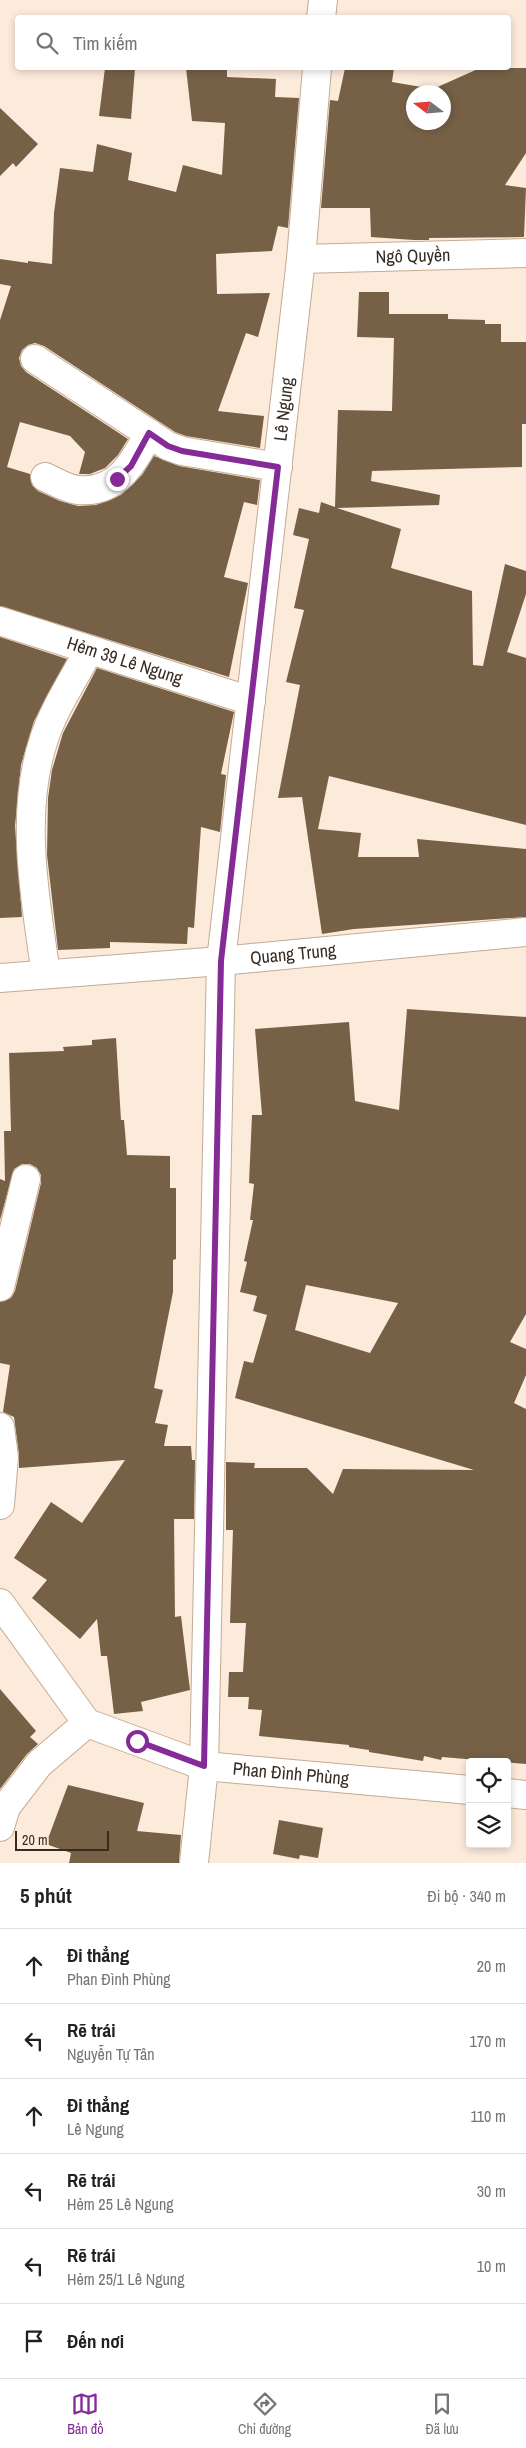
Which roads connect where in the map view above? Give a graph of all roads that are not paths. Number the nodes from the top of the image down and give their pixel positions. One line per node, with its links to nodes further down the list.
1 (323, 0): 2 (street)
2 (322, 15)
3 (317, 70): 5 (street, Lê Ngung)
4 (526, 253): 5 (street, Ngô Quyền)
5 (302, 259): 8 (street, Lê Ngung)
6 (34, 359): 7 (street)
7 (149, 433): 8 (street); 9 (street)
8 (278, 467): 12 (street, Lê Ngung)
9 (45, 477)
10 (0, 621): 11 (street, Hẻm 39 Lê Ngung)
11 (89, 650): 12 (street, Hẻm 39 Lê Ngung); 15 (street)
12 (251, 701): 14 (street, Lê Ngung)
13 (526, 932): 14 (street, Quang Trung)
14 (221, 961): 15 (street, Quang Trung); 23 (street, Lê Ngung)
15 (46, 974): 16 (street, Quang Trung)
16 (0, 978)
17 (26, 1179): 18 (street)
18 (0, 1287)
19 (0, 1427): 20 (street)
20 (0, 1506)
21 (0, 1603): 22 (street)
22 (87, 1723): 23 (street, Phan Đình Phùng); 27 (street)
23 (204, 1766): 24 (street, Phan Đình Phùng); 28 (street, Lê Ngung)
24 (466, 1790)
25 (511, 1793): 26 (street)
26 (526, 1794)
27 (0, 1827)
28 (194, 1863)

